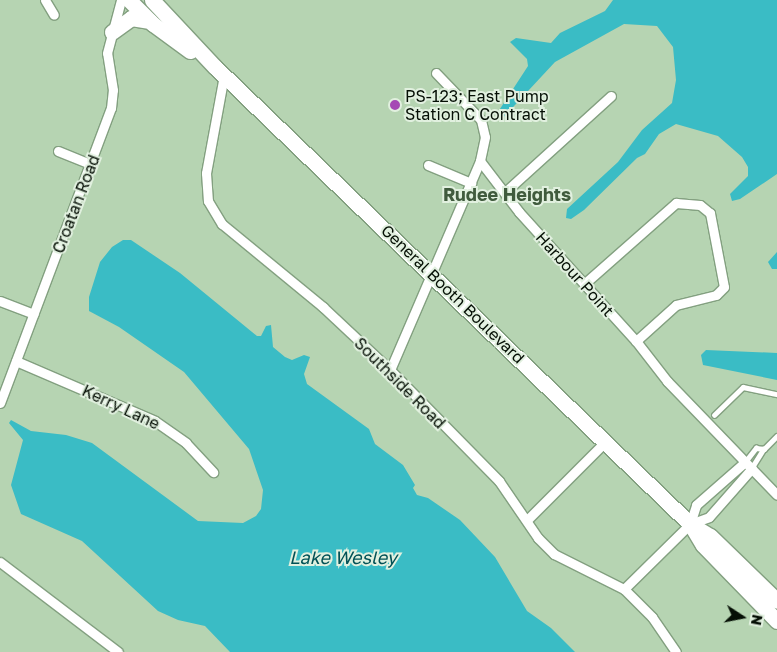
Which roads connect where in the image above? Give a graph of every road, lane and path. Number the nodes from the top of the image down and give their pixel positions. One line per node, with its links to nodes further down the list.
1 (45, 0): 5 (street)
2 (121, 0): 7 (street, Croatan Road)
3 (129, 0): 6 (highway, General Booth Boulevard)
4 (152, 0): 8 (highway, General Booth Boulevard)
5 (54, 15)
6 (150, 21): 7 (highway); 8 (highway, General Booth Boulevard)
7 (112, 32): 13 (street, Croatan Road)
8 (219, 71): 17 (highway, General Booth Boulevard); 23 (street, Southside Road)
9 (436, 73): 12 (street)
10 (612, 96): 16 (street)
11 (58, 151): 13 (street)
12 (480, 161): 15 (street); 16 (street, Harbour Point)
13 (91, 164): 20 (street, Croatan Road)
14 (428, 165): 15 (street)
15 (471, 183): 17 (street)
16 (505, 192): 18 (street, Harbour Point)
17 (432, 273): 23 (street); 28 (highway, General Booth Boulevard)
18 (584, 284): 21 (street, Harbour Point); 21 (street)
19 (0, 301): 20 (street)
20 (34, 314): 22 (street, Croatan Road)
21 (636, 341): 30 (street, Harbour Point)
22 (16, 361): 25 (street, Croatan Road); 31 (street, Kerry Lane)
23 (390, 370): 33 (street, Southside Road)
24 (777, 394): 26 (lane)
25 (0, 403)
26 (714, 415)
27 (777, 436): 29 (lane)
28 (606, 441): 33 (street); 34 (highway, General Booth Boulevard)
29 (764, 449): 30 (lane); 30 (lane)
30 (748, 465): 32 (street, Harbour Point); 34 (street); 34 (street)
31 (213, 472)
32 (777, 495)
33 (527, 520): 36 (street, Southside Road)
34 (690, 524): 36 (street); 37 (highway, General Booth Boulevard); 38 (highway, General Booth Boulevard)
35 (0, 562): 39 (street)
36 (624, 589): 40 (street, Southside Road)
37 (777, 600)
38 (777, 621)
39 (118, 652)
40 (676, 652)

